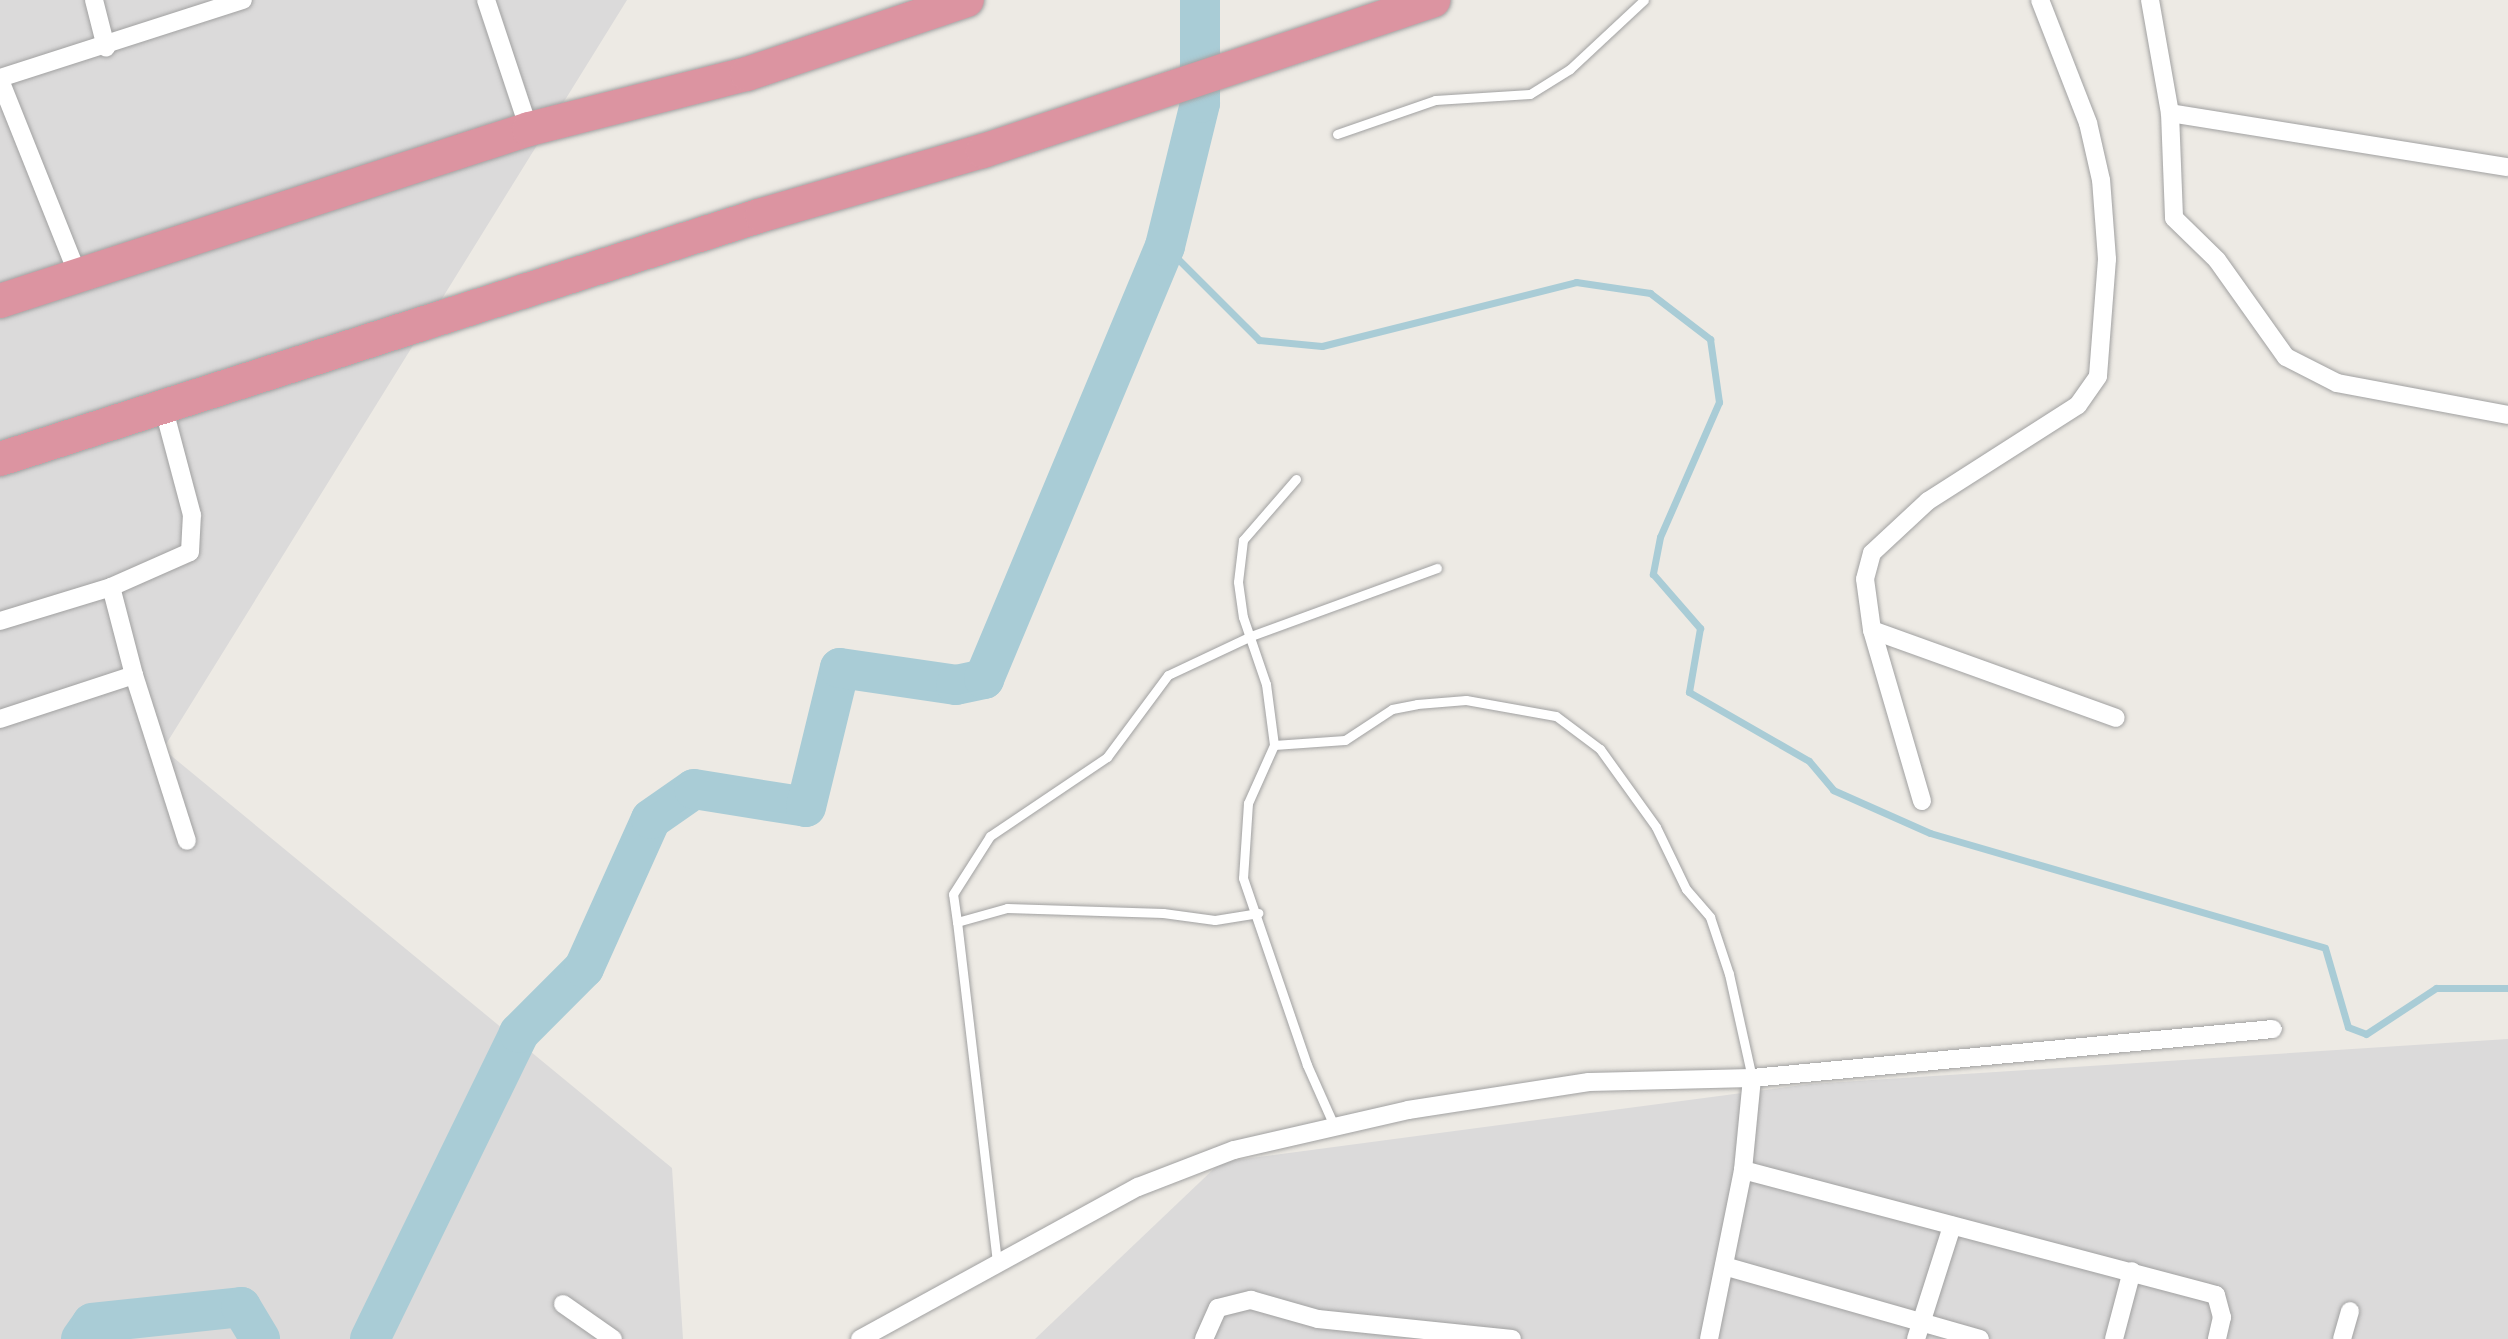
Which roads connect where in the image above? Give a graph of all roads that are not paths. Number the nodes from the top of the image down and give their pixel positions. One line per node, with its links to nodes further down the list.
1 (94, 0): 10 (street)
2 (241, 0): 10 (street)
3 (486, 0): 13 (street)
4 (1644, 0): 14 (lane)
5 (2040, 0): 25 (street)
6 (2172, 0): 9 (street)
7 (1429, 2): 18 (highway)
8 (948, 3): 13 (highway)
9 (2151, 3): 12 (street)
10 (106, 47): 11 (street)
11 (0, 79): 16 (street)
12 (2170, 113): 15 (street); 19 (street)
13 (529, 129): 16 (highway)
14 (1337, 134)
15 (2508, 167)
16 (78, 275): 17 (highway)
17 (0, 301)
18 (163, 406): 20 (highway); 23 (street)
19 (2508, 415)
20 (0, 459)
21 (1296, 479): 26 (lane)
22 (1437, 568): 26 (lane)
23 (111, 587): 24 (street); 27 (street)
24 (0, 621)
25 (1872, 630): 28 (street); 31 (street)
26 (1251, 636): 30 (lane); 34 (lane)
27 (134, 675): 29 (street); 32 (street)
28 (2116, 718)
29 (0, 719)
30 (1274, 745): 33 (lane); 36 (lane)
31 (1922, 801)
32 (187, 841)
33 (1258, 913): 34 (lane); 37 (lane)
34 (957, 922): 40 (lane)
35 (2273, 1029): 36 (street)
36 (1752, 1078): 37 (street); 38 (street)
37 (1335, 1129): 40 (street)
38 (1743, 1170): 39 (street); 41 (street)
39 (1952, 1226): 42 (street); 46 (street)
40 (997, 1262): 50 (street)
41 (1724, 1266): 46 (street); 54 (street)
42 (2132, 1271): 56 (street); 57 (street)
43 (563, 1304): 47 (street)
44 (2350, 1311): 58 (street)
45 (1318, 1319): 48 (street); 51 (street); 52 (street)
46 (1918, 1331): 55 (street)
47 (589, 1333): 49 (street)
48 (1437, 1335): 53 (street)
49 (613, 1339)
50 (860, 1339)
51 (1204, 1339)
52 (1315, 1339)
53 (1512, 1339)
54 (1709, 1339)
55 (1980, 1339)
56 (2114, 1339)
57 (2217, 1339)
58 (2342, 1339)

